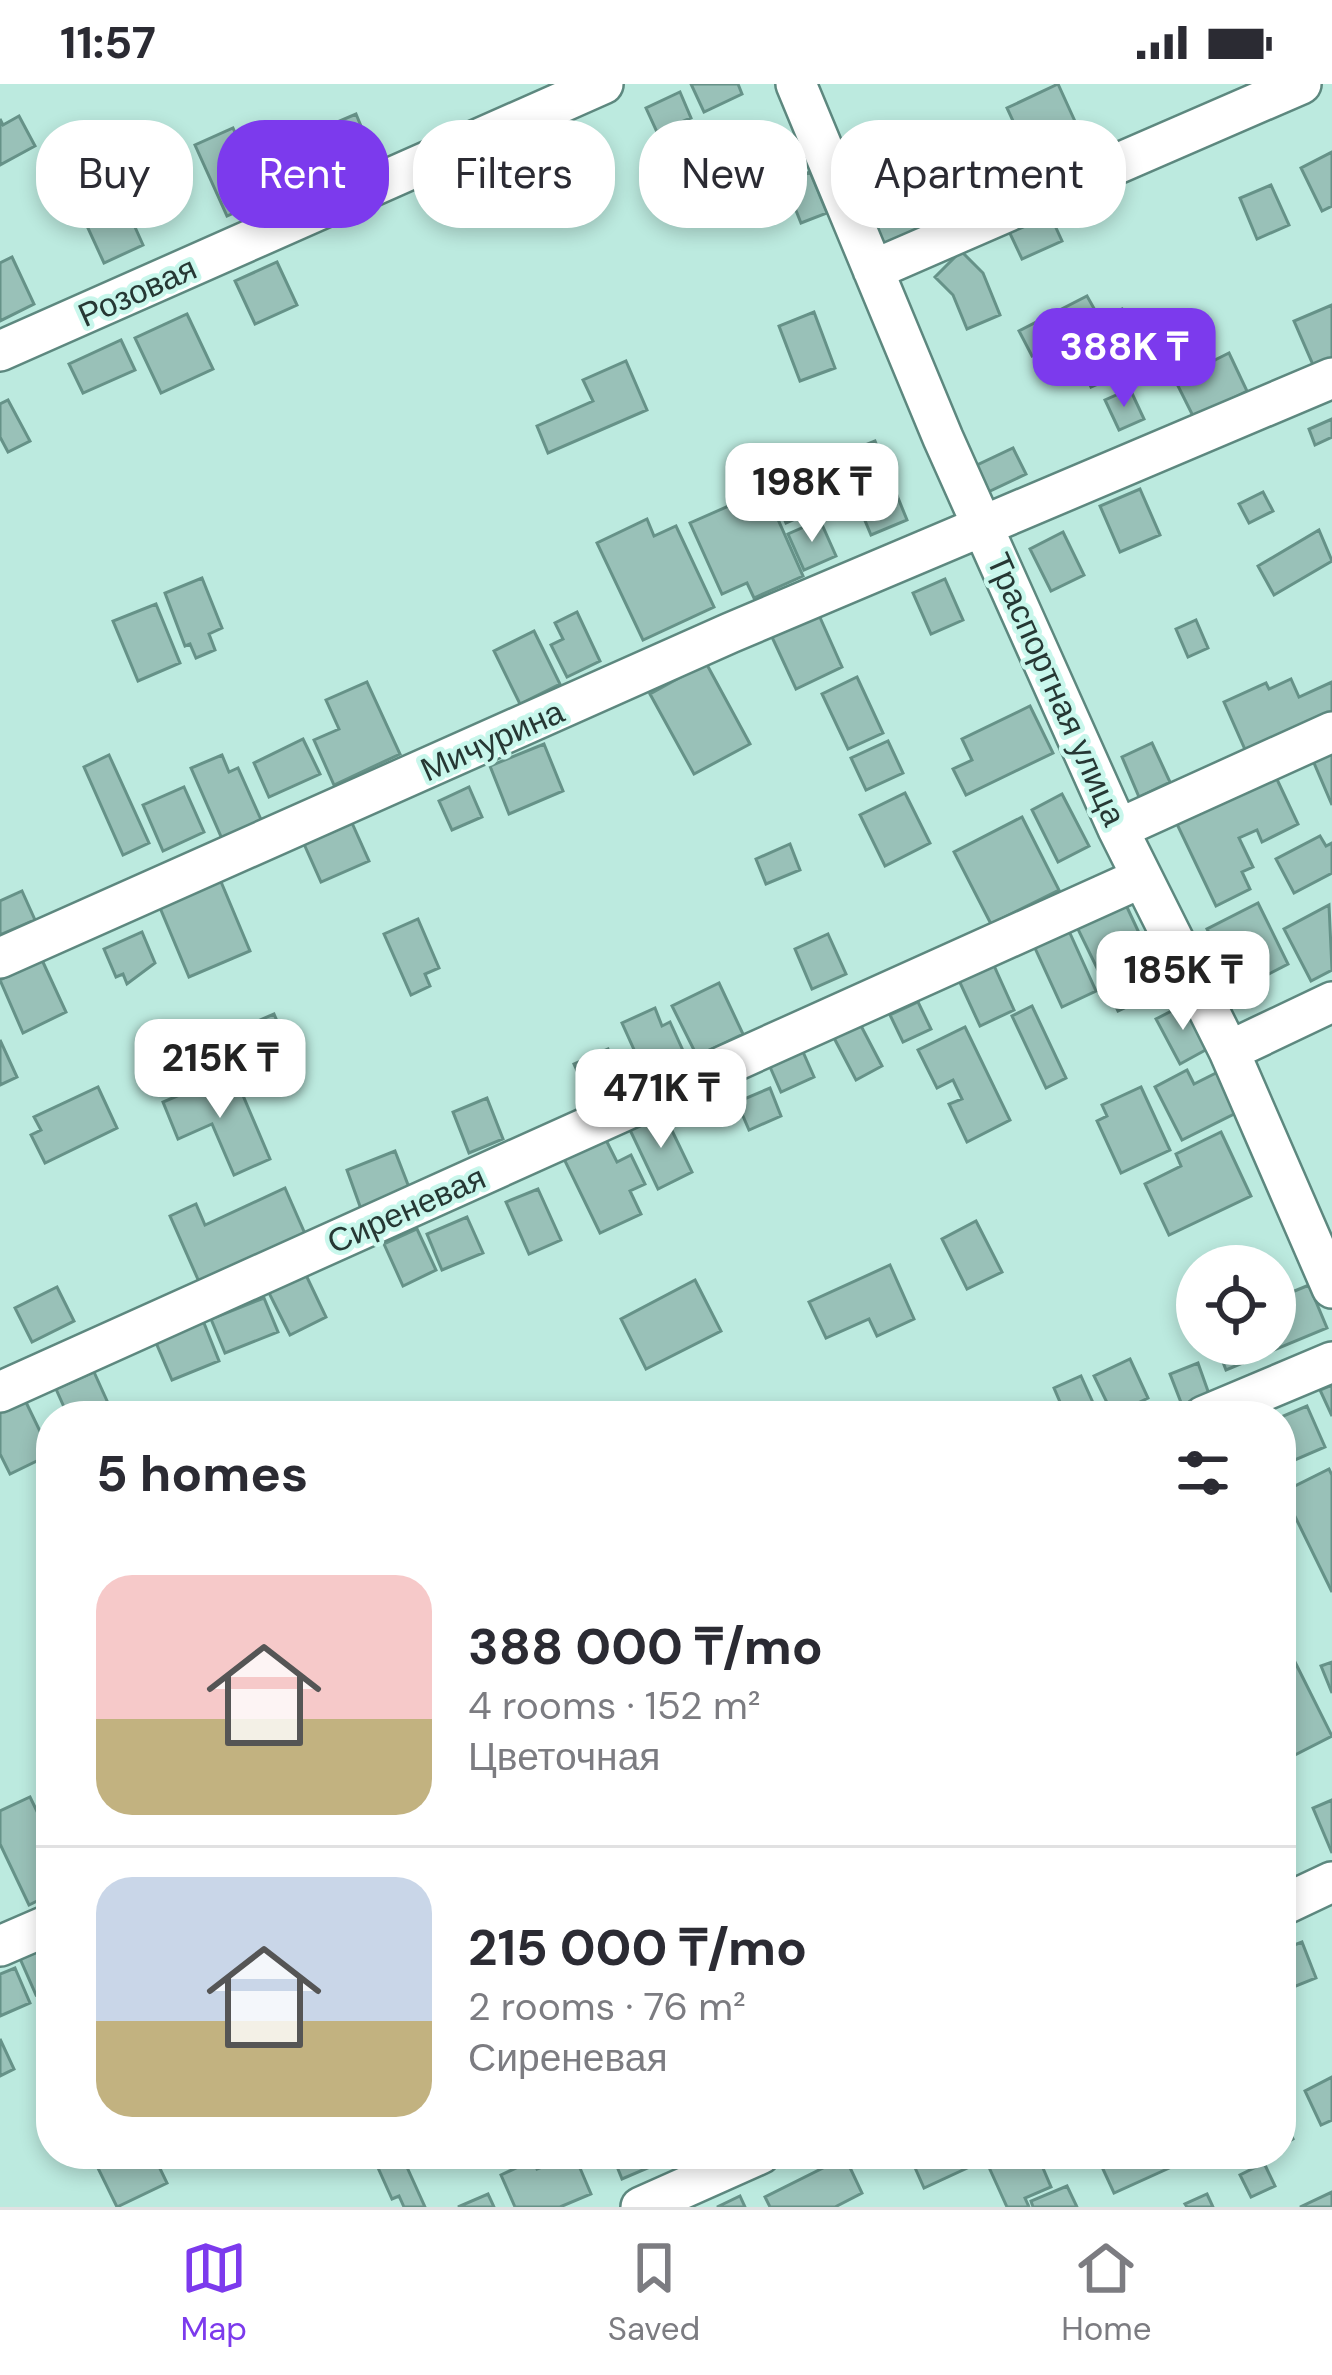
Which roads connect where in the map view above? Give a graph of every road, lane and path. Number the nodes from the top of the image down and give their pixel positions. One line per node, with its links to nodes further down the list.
1 (603, 84): 5 (street, Розовая)
2 (796, 84): 4 (street, Траспортная улица)
3 (1301, 84): 4 (street)
4 (873, 270): 7 (street, Траспортная улица)
5 (0, 351)
6 (1332, 378): 7 (street, Мичурина)
7 (986, 525): 9 (street, Траспортная улица); 11 (street, Мичурина)
8 (1332, 732): 9 (street)
9 (1118, 829): 10 (street, Траспортная улица)
10 (1141, 878): 13 (street, Траспортная улица); 16 (street, Сиреневая)
11 (0, 958)
12 (1332, 1002): 13 (street)
13 (1229, 1051): 14 (street, Траспортная улица)
14 (1332, 1288)
15 (1332, 1362): 17 (street)
16 (0, 1392)
17 (1240, 1401)
18 (1332, 1882): 19 (street)
19 (1296, 1899)
20 (36, 1930): 21 (street)
21 (0, 1946)
22 (726, 2169): 23 (street)
23 (641, 2207)

